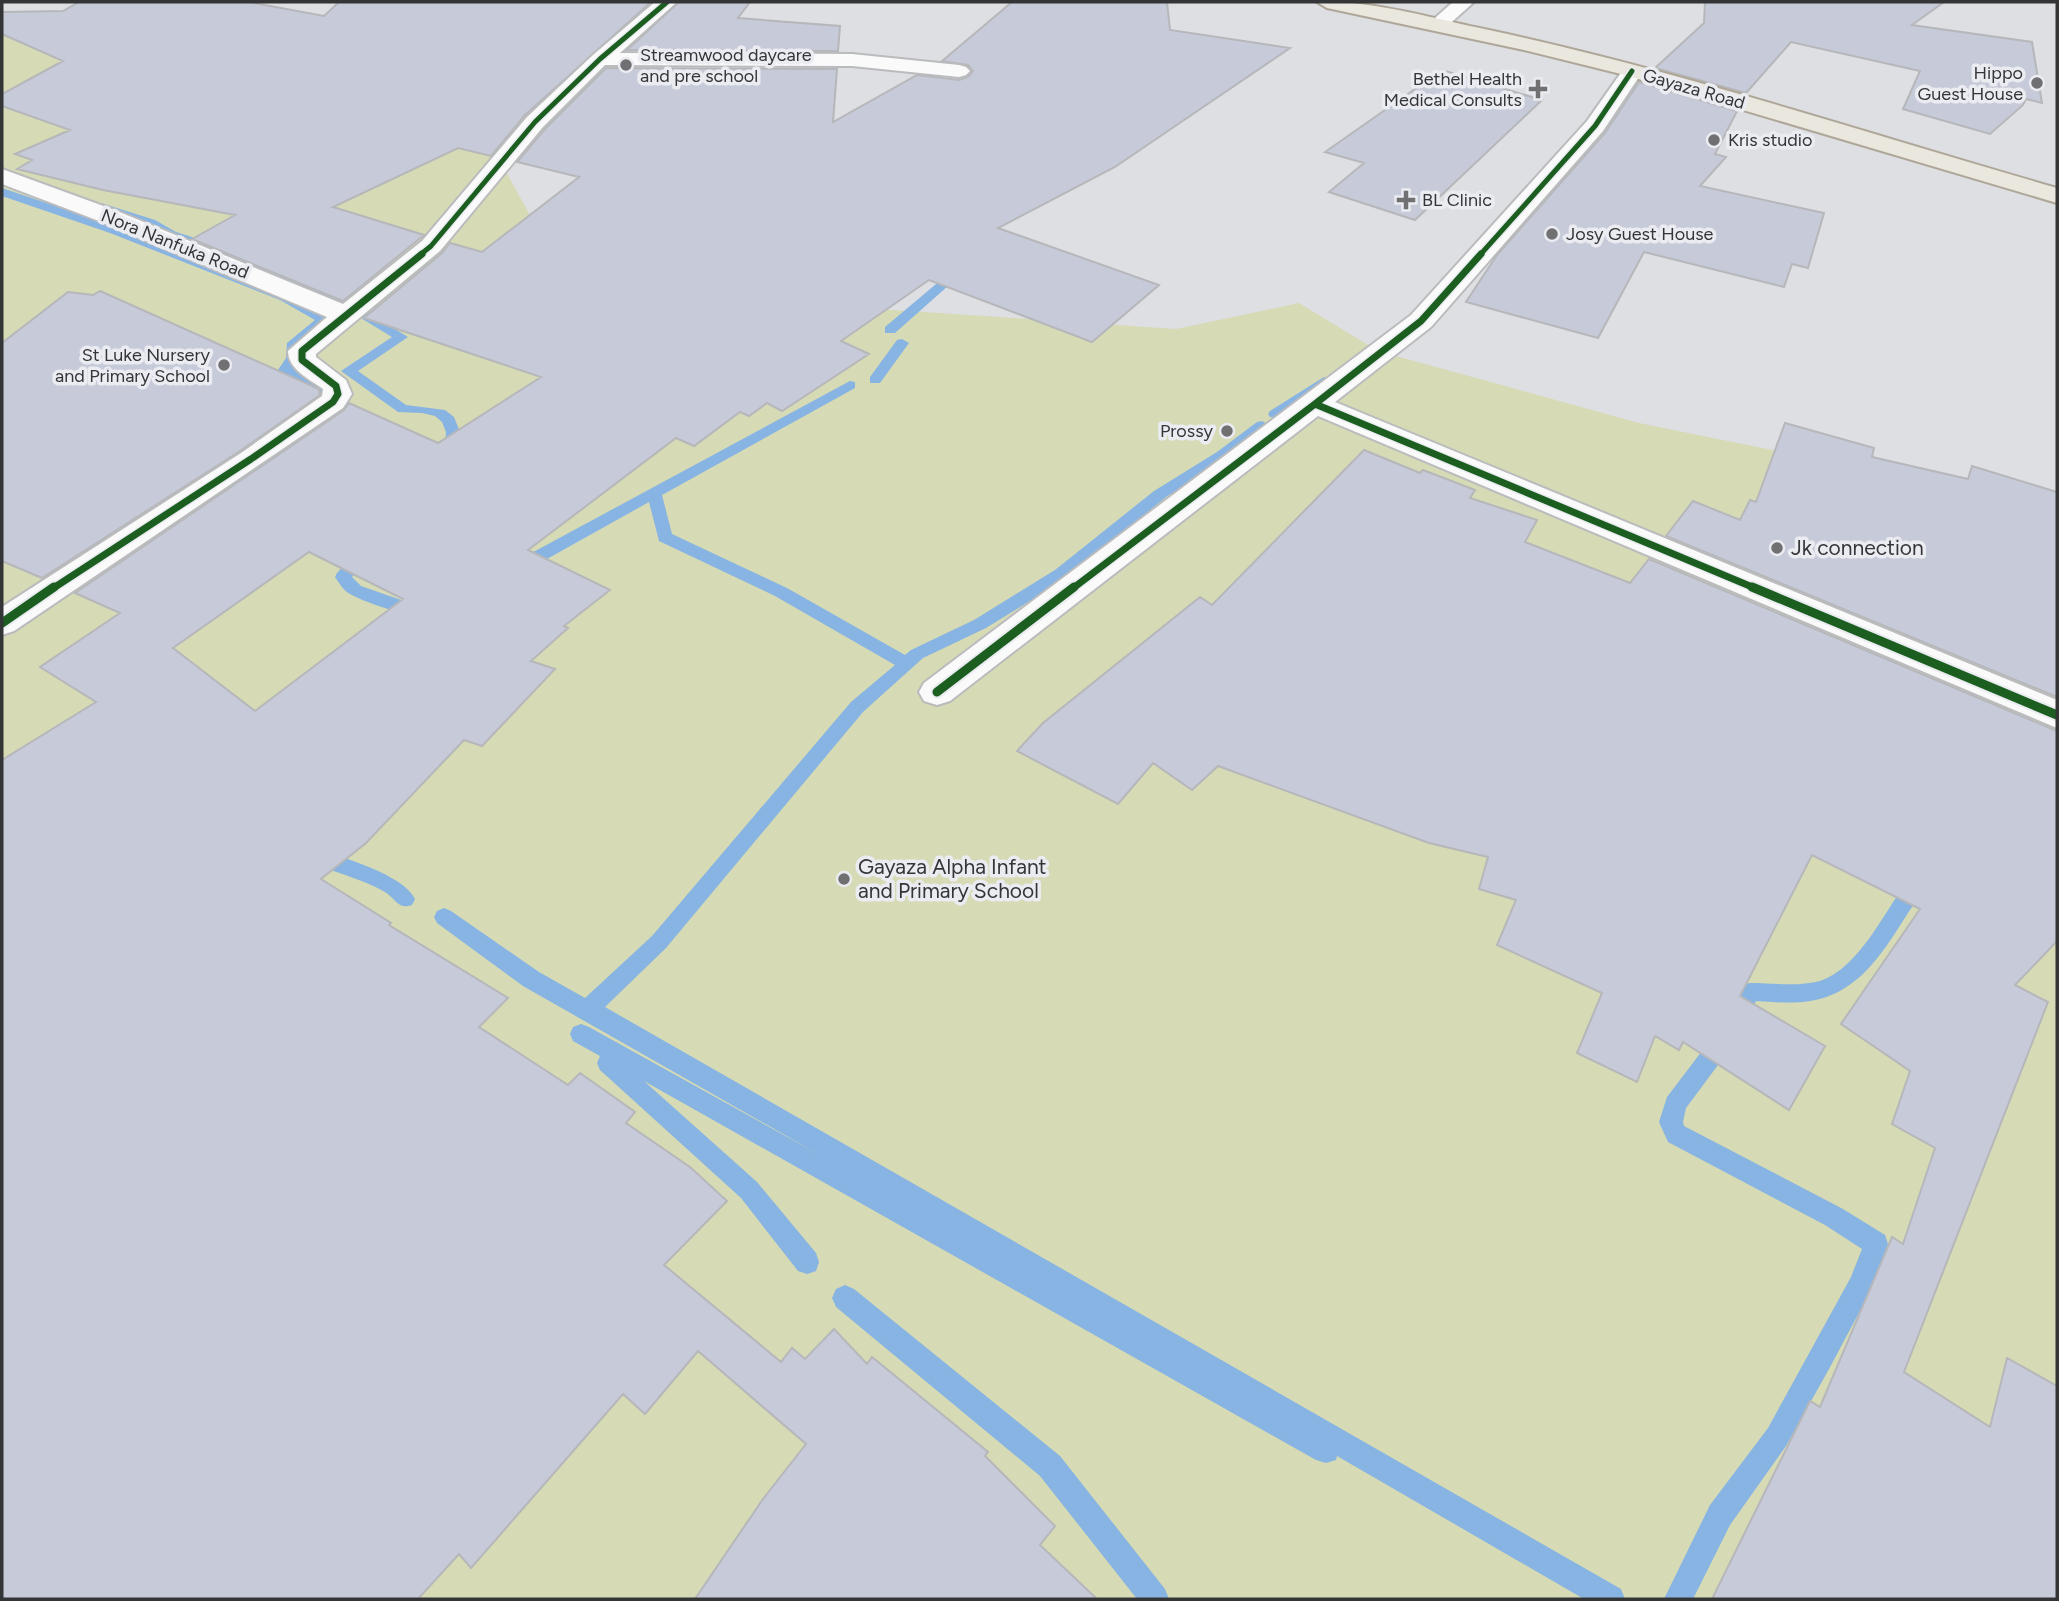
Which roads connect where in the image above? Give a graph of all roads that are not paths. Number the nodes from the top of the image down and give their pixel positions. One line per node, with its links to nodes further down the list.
1 (667, 2): 5 (street)
2 (1327, 2): 4 (main road, Gayaza Road)
3 (1464, 2): 4 (street)
4 (1437, 25): 7 (main road, Gayaza Road)
5 (600, 59): 6 (street); 10 (street)
6 (959, 71)
7 (1632, 71): 9 (main road, Gayaza Road); 11 (street)
8 (2, 176): 10 (street, Nora Nanfuka Road)
9 (2057, 196)
10 (348, 316): 12 (street)
11 (1315, 404): 13 (street); 14 (street)
12 (2, 623)
13 (937, 692)
14 (2057, 715)

